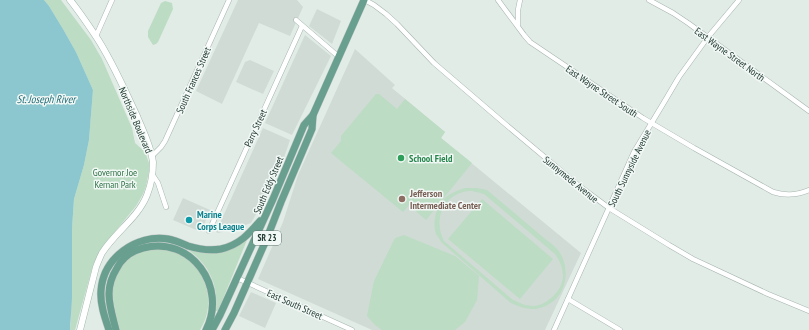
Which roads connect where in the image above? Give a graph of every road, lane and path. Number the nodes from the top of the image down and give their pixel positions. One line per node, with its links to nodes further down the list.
1 (70, 0): 12 (street, Northside Boulevard)
2 (112, 0): 12 (street)
3 (229, 0): 18 (street, South Frances Street)
4 (365, 0): 14 (main road, South Eddy Street / SR 23); 22 (street, Sunnymede Avenue)
5 (498, 0): 11 (street, East Wayne Street South)
6 (520, 0): 11 (street)
7 (650, 0): 13 (street, East Wayne Street North)
8 (739, 0): 13 (street, South Sunnyside Avenue)
9 (296, 20): 10 (street)
10 (302, 26): 14 (street); 24 (street, Parry Street)
11 (518, 27): 17 (street, East Wayne Street South)
12 (96, 36): 18 (street, Northside Boulevard)
13 (708, 38): 15 (street, East Wayne Street North); 17 (street, South Sunnyside Avenue)
14 (340, 57): 16 (main road, South Eddy Street / SR 23)
15 (809, 111)
16 (313, 115): 23 (main road, South Eddy Street / SR 23); 26 (main road, South Eddy Street / SR 23)
17 (652, 122): 20 (street, East Wayne Street South); 22 (street, South Sunnyside Avenue)
18 (152, 156): 19 (street, Northside Boulevard)
19 (152, 174): 21 (street); 29 (street, Northside Boulevard)
20 (809, 190)
21 (166, 207)
22 (609, 208): 27 (street, South Sunnyside Avenue); 28 (street, Sunnymede Avenue)
23 (266, 215): 25 (main road, South Eddy Street / SR 23); 30 (main road)
24 (209, 231)
25 (237, 278): 26 (street, East South Street); 33 (main road, South Eddy Street / SR 23)
26 (248, 283): 34 (main road, South Eddy Street / SR 23); 35 (street, East South Street)
27 (568, 299): 36 (street, South Sunnyside Avenue); 37 (street)
28 (809, 311)
29 (80, 330)
30 (109, 330)
31 (116, 330): 32 (main road)
32 (206, 330)
33 (212, 330)
34 (225, 330)
35 (352, 330)
36 (554, 330)
37 (620, 330)

